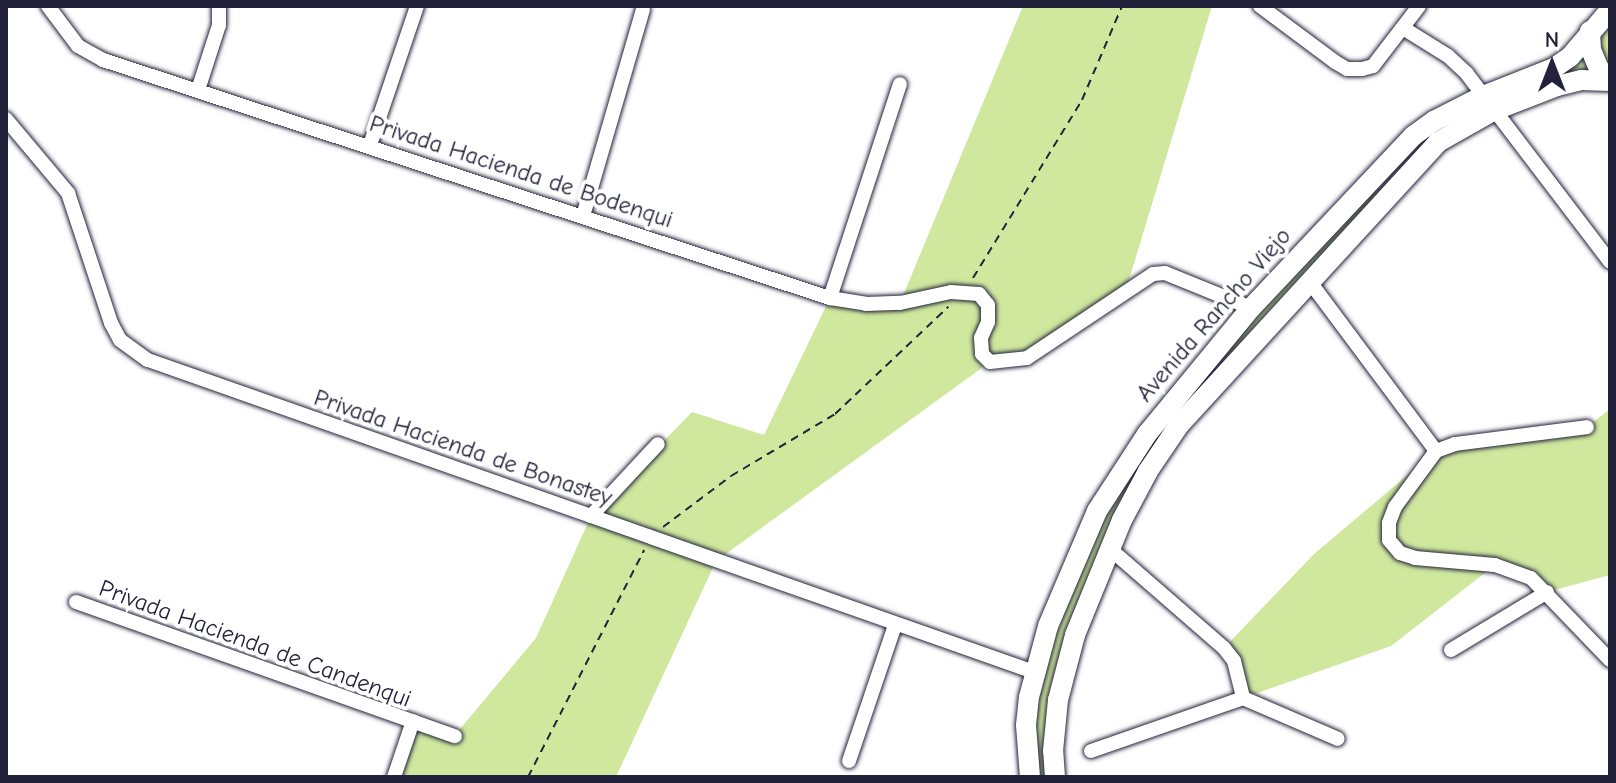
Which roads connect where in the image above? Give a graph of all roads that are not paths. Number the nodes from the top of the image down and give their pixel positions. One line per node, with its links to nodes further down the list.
1 (48, 6): 12 (street, Privada Hacienda de Bodenqui)
2 (219, 6): 12 (street)
3 (417, 6): 15 (street, Privada Hacienda de Bodenqui)
4 (1260, 6): 8 (street)
5 (1419, 6): 8 (street)
6 (643, 10): 16 (street, Privada Hacienda de Bodenqui)
7 (1610, 10): 9 (street, Avenida Rancho Viejo)
8 (1403, 28): 13 (street)
9 (1590, 31): 10 (street); 13 (street, Avenida Rancho Viejo)
10 (1610, 79): 13 (street, Avenida Rancho Viejo)
11 (900, 84): 21 (street)
12 (198, 90): 15 (street, Privada Hacienda de Bodenqui)
13 (1488, 104): 17 (street, Avenida Rancho Viejo); 18 (street, Avenida Rancho Viejo); 19 (street)
14 (6, 119): 28 (street, Privada Hacienda de Bonastey)
15 (370, 145): 16 (street, Privada Hacienda de Bodenqui)
16 (583, 216): 21 (street, Privada Hacienda de Bodenqui)
17 (1309, 246): 18 (street); 22 (street, Avenida Rancho Viejo)
18 (1328, 262): 20 (street, Avenida Rancho Viejo)
19 (1610, 262)
20 (1310, 282): 24 (street, Avenida Rancho Viejo); 27 (street)
21 (830, 298): 22 (street, Privada Hacienda de Bodenqui)
22 (1251, 308): 23 (street, Avenida Rancho Viejo)
23 (1226, 338): 24 (street); 35 (street, Avenida Rancho Viejo)
24 (1244, 353): 29 (street, Avenida Rancho Viejo)
25 (1587, 427): 27 (street)
26 (658, 444): 28 (street, Privada Hacienda de Bonastey)
27 (1436, 451): 30 (street)
28 (591, 516): 32 (street, Privada Hacienda de Bonastey)
29 (1109, 548): 37 (street); 38 (street, Avenida Rancho Viejo)
30 (1547, 592): 33 (street); 34 (street)
31 (76, 602): 39 (street, Privada Hacienda de Candenqui)
32 (895, 625): 35 (street, Privada Hacienda de Bonastey); 43 (street)
33 (1451, 650)
34 (1610, 660)
35 (1034, 672): 36 (street, Avenida Rancho Viejo)
36 (1029, 697): 38 (street); 45 (street, Avenida Rancho Viejo)
37 (1243, 698): 41 (street); 42 (street)
38 (1058, 700): 46 (street, Avenida Rancho Viejo)
39 (413, 721): 40 (street); 44 (street, Privada Hacienda de Candenqui)
40 (455, 736)
41 (1338, 739)
42 (1091, 751)
43 (849, 761)
44 (394, 777)
45 (1030, 777)
46 (1055, 777)

